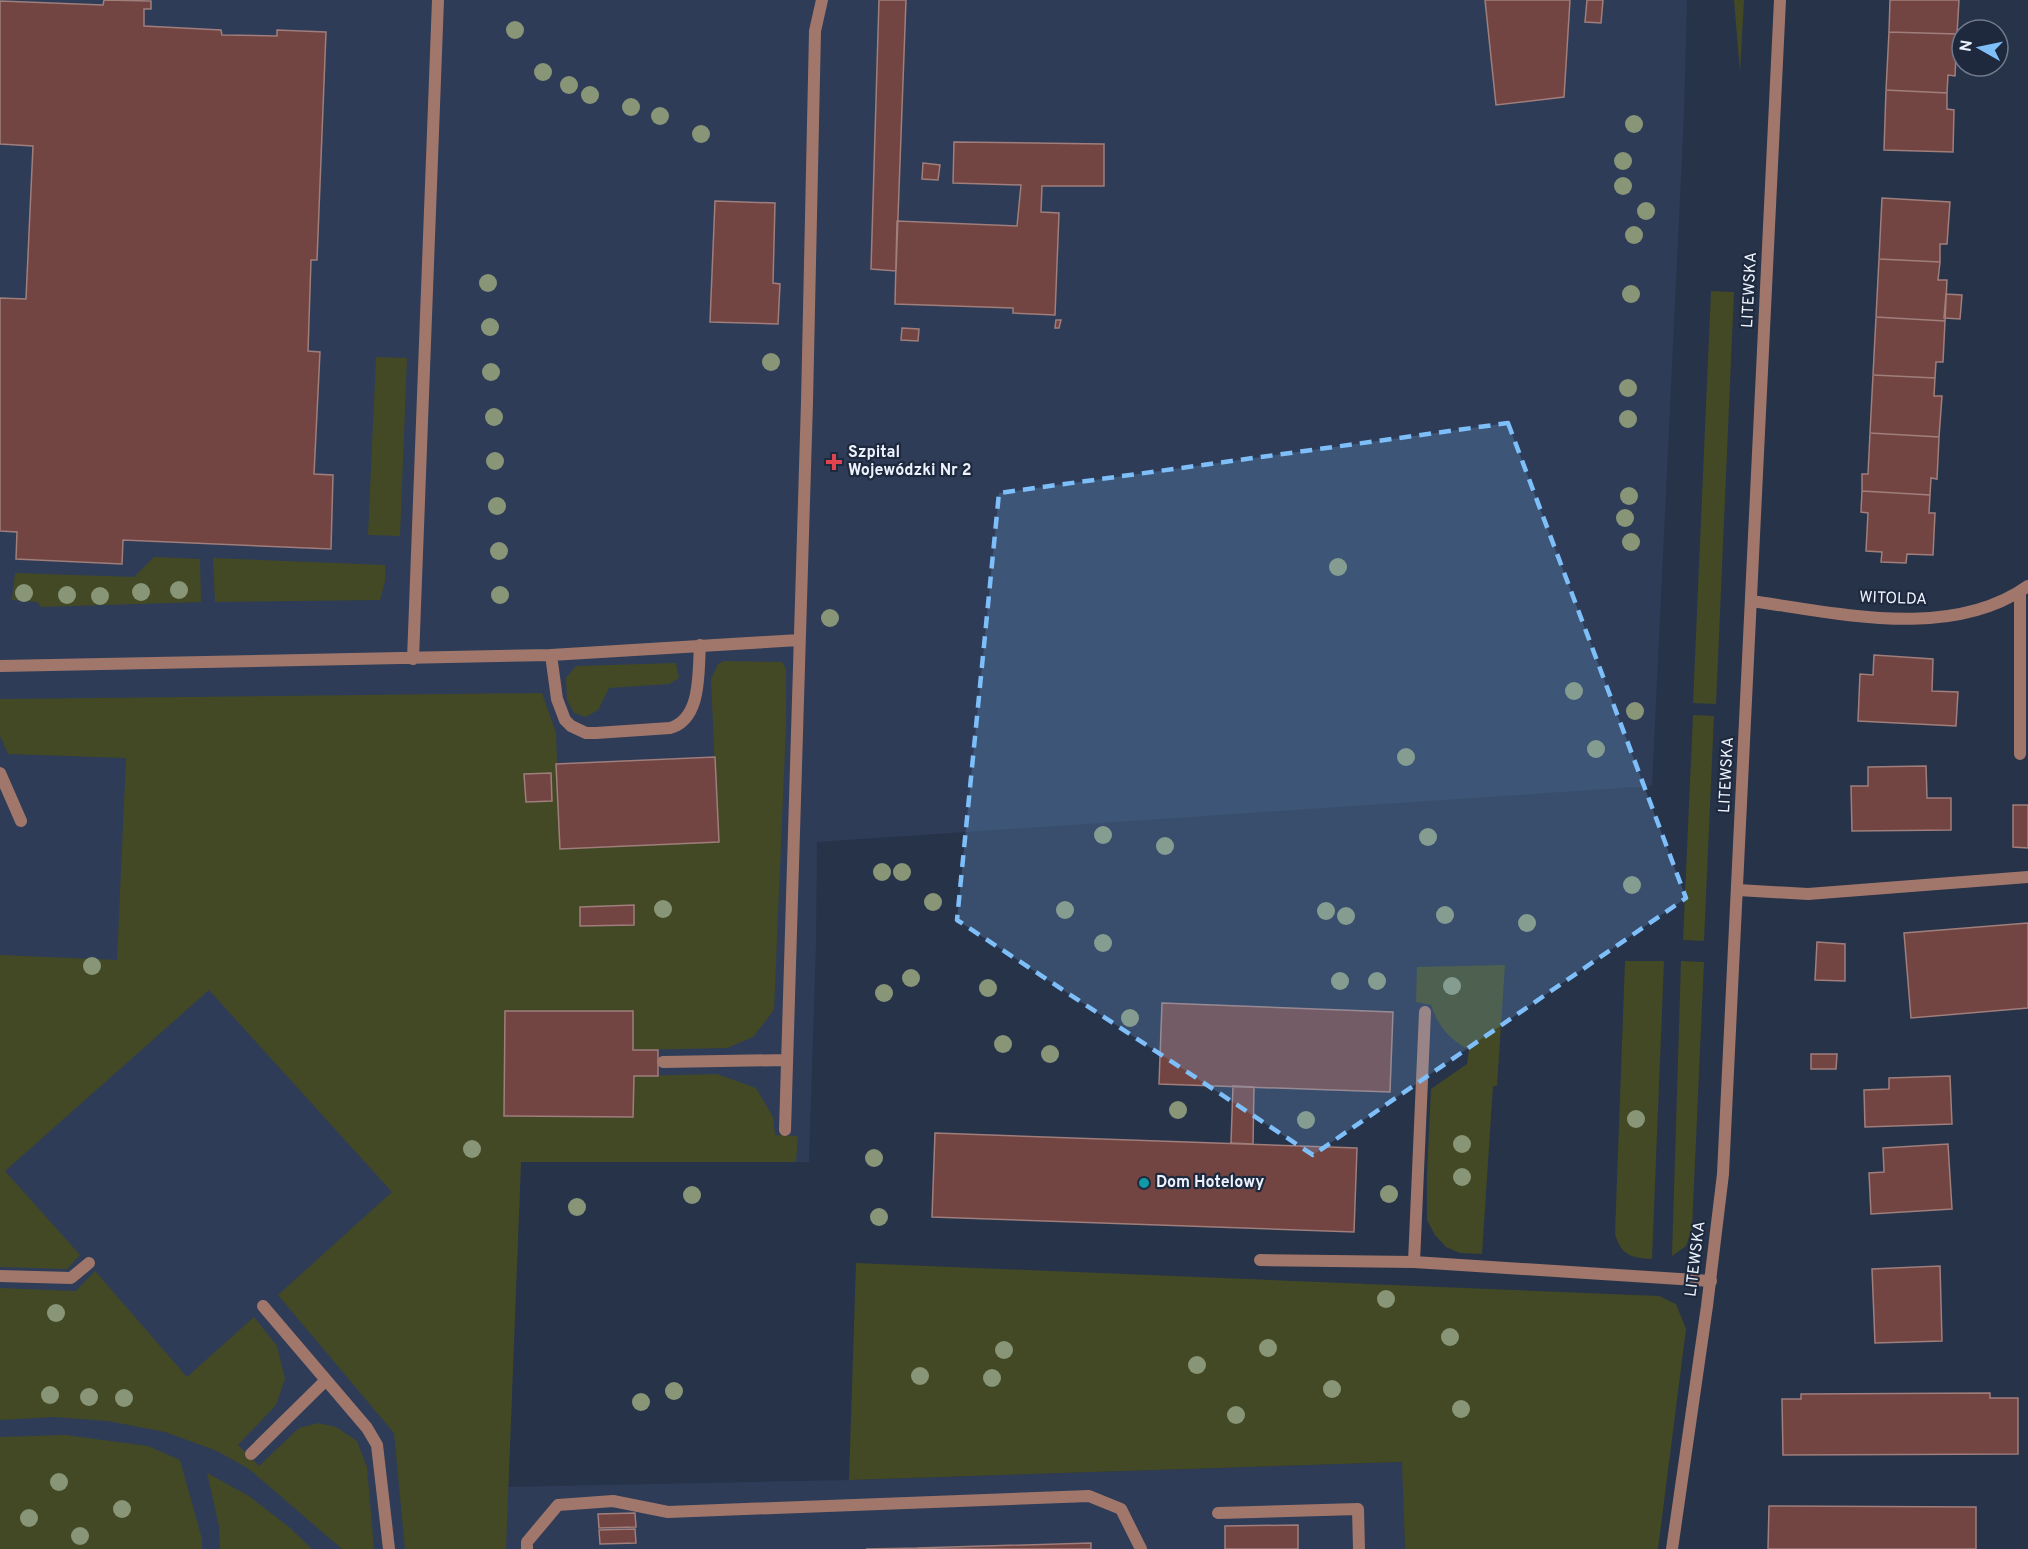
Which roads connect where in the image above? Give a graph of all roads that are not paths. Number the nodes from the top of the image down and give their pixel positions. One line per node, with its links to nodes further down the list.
1 (438, 0): 9 (street)
2 (822, 0): 6 (street)
3 (1780, 0): 5 (street, LITEWSKA)
4 (2024, 589): 5 (street, WITOLDA); 11 (street)
5 (1751, 601): 15 (street, LITEWSKA)
6 (799, 639): 7 (street); 17 (street)
7 (700, 645): 8 (street); 8 (street)
8 (551, 655): 9 (street)
9 (412, 659): 10 (street)
10 (0, 666)
11 (2020, 754)
12 (0, 773): 13 (street)
13 (21, 821)
14 (2028, 877): 15 (street)
15 (1738, 890): 24 (street, LITEWSKA)
16 (1425, 1012): 22 (street)
17 (786, 1060): 18 (street); 19 (street)
18 (663, 1062)
19 (785, 1130)
20 (1260, 1260): 22 (street)
21 (89, 1263): 23 (street)
22 (1414, 1263): 24 (street)
23 (0, 1276)
24 (1710, 1281): 33 (street, LITEWSKA)
25 (263, 1306): 26 (street)
26 (326, 1380): 27 (street); 29 (street)
27 (251, 1454)
28 (1218, 1513): 32 (street)
29 (389, 1549)
30 (527, 1549): 31 (street)
31 (1141, 1549)
32 (1359, 1549)
33 (1672, 1549)

